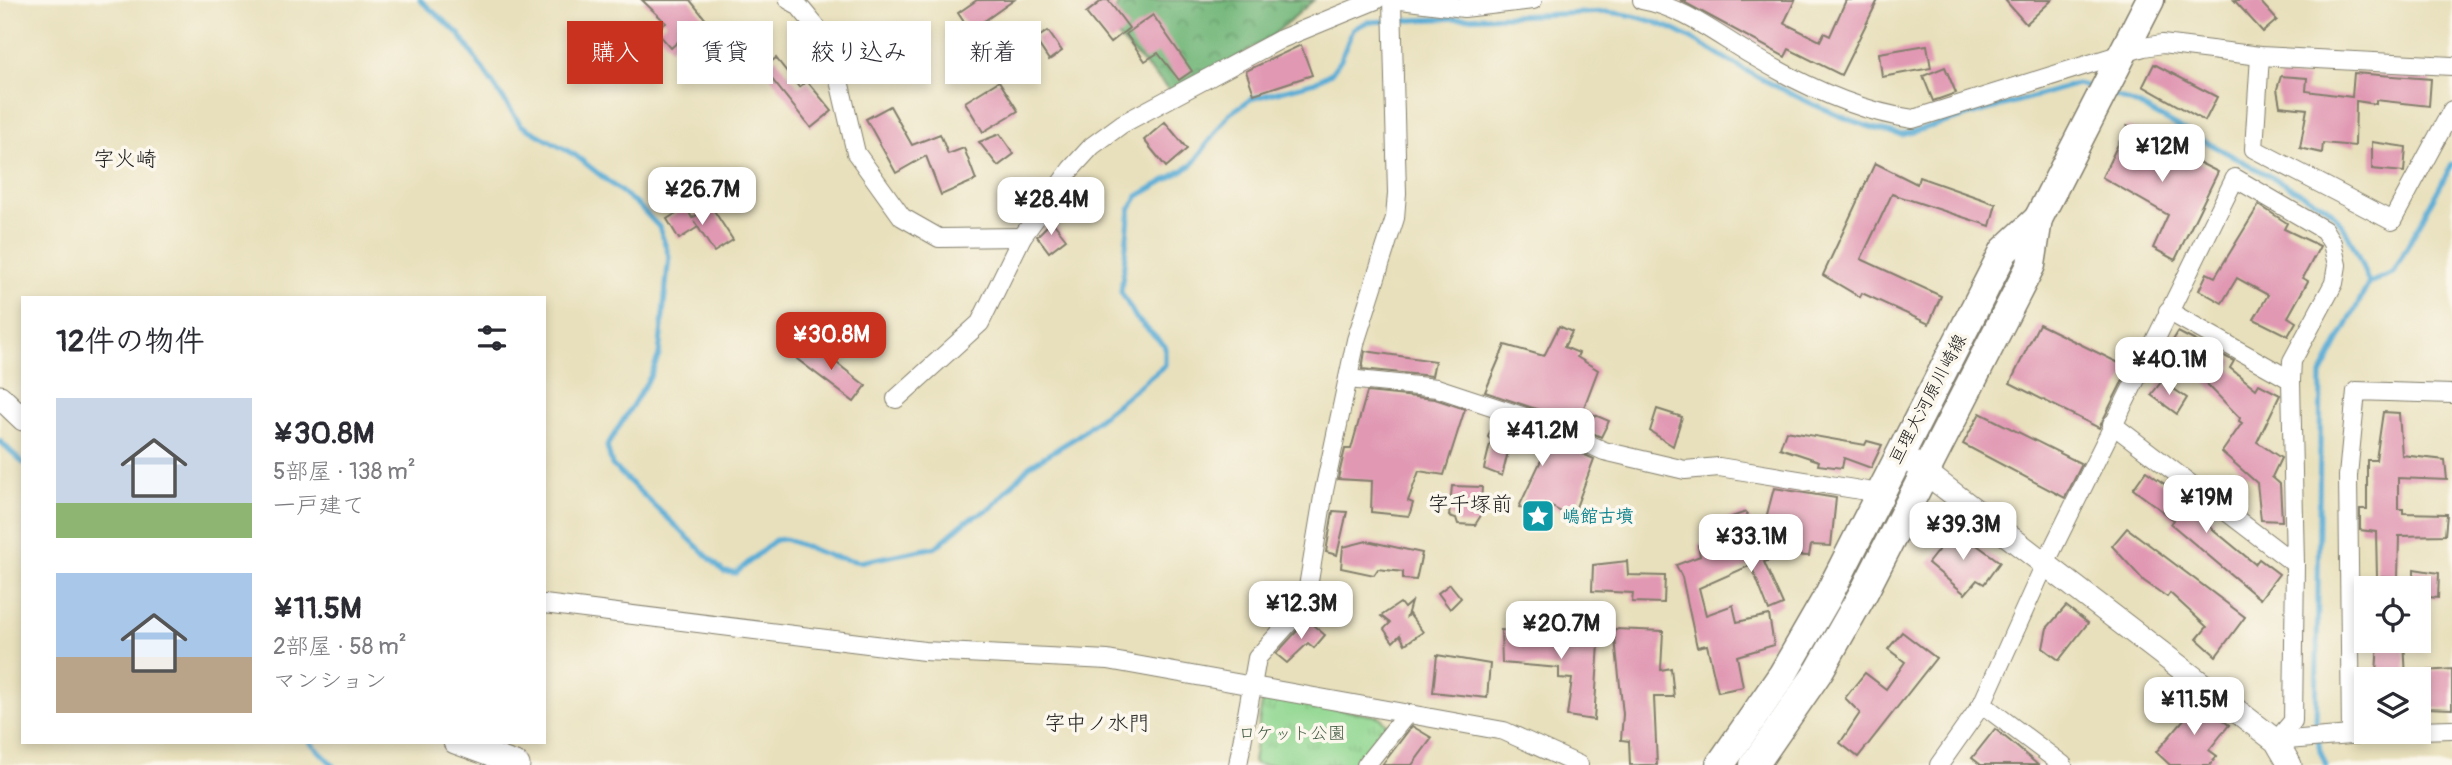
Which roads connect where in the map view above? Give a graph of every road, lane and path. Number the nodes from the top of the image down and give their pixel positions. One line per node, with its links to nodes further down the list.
1 (789, 0): 12 (street)
2 (1376, 0): 12 (street)
3 (1533, 0): 6 (street)
4 (1642, 0): 9 (street)
5 (2150, 0): 9 (main road, 亘理大河原川崎線)
6 (1395, 4): 14 (street)
7 (2260, 57): 8 (street); 9 (street); 10 (street)
8 (2452, 66)
9 (2109, 79): 11 (main road, 亘理大河原川崎線)
10 (2452, 110)
11 (2038, 219): 21 (main road, 亘理大河原川崎線); 22 (main road, 亘理大河原川崎線)
12 (1022, 237): 18 (street)
13 (2168, 311): 15 (street); 15 (street); 20 (street)
14 (1349, 379): 23 (street); 27 (street)
15 (2291, 380): 25 (street)
16 (2452, 394): 32 (street)
17 (0, 397): 19 (street)
18 (896, 398)
19 (21, 417)
20 (2112, 424): 24 (street); 25 (street)
21 (1900, 453): 22 (street); 23 (main road, 亘理大河原川崎線)
22 (1925, 471): 24 (street); 41 (main road, 亘理大河原川崎線)
23 (1880, 493): 40 (main road, 亘理大河原川崎線)
24 (2045, 564): 28 (street); 34 (street)
25 (2295, 564): 34 (street)
26 (546, 604): 27 (street)
27 (1252, 685): 29 (street); 36 (street)
28 (1982, 704): 42 (street); 43 (street)
29 (1406, 715): 38 (street); 39 (street)
30 (2452, 729): 31 (street)
31 (2431, 730)
32 (2351, 734): 33 (street); 34 (street)
33 (2354, 734)
34 (2276, 741): 44 (street)
35 (460, 744): 37 (street)
36 (1240, 764)
37 (518, 765)
38 (1366, 765)
39 (1579, 765)
40 (1720, 765)
41 (1754, 765)
42 (1939, 765)
43 (2063, 765)
44 (2290, 765)

